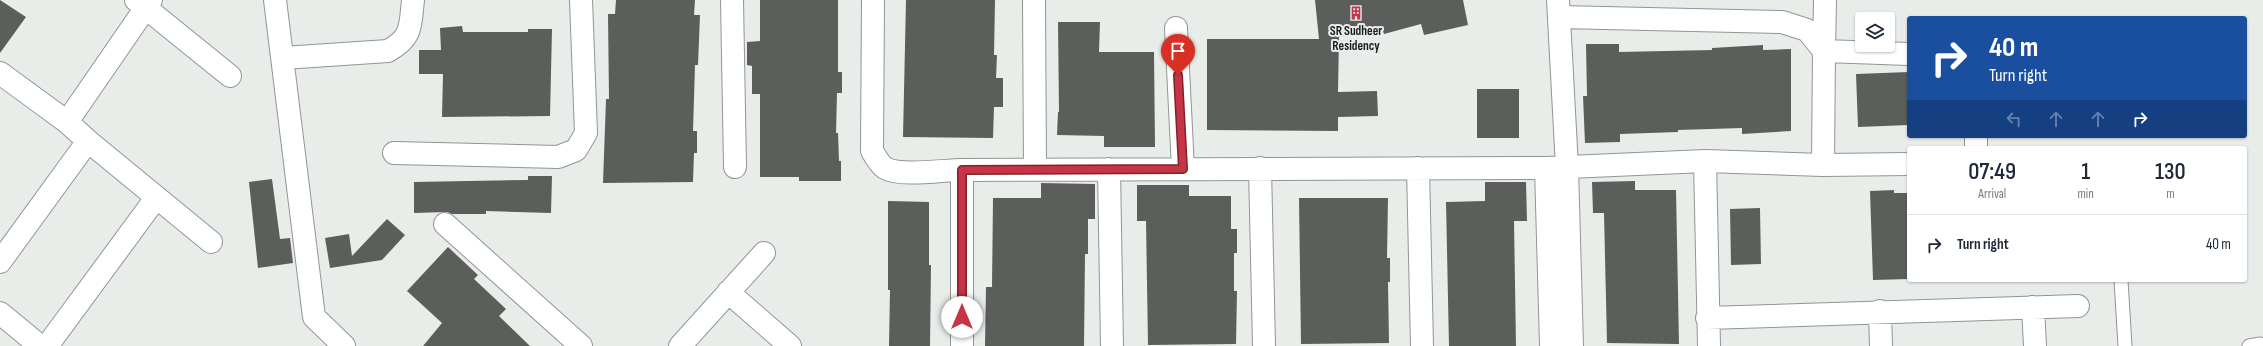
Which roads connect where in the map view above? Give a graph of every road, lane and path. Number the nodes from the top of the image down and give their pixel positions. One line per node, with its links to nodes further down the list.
1 (275, 0): 13 (street)
2 (413, 0): 13 (street)
3 (581, 0): 18 (street)
4 (732, 0): 22 (street)
5 (873, 0): 29 (street)
6 (1034, 0): 26 (street)
7 (1825, 0): 11 (street)
8 (144, 3): 15 (street); 16 (street)
9 (1559, 9): 11 (street); 25 (street)
10 (1176, 28): 28 (street)
11 (1824, 51): 12 (street); 21 (street)
12 (1907, 54)
13 (283, 58): 44 (street)
14 (0, 73): 16 (street)
15 (230, 76)
16 (67, 122): 17 (street)
17 (88, 141): 30 (street); 34 (street)
18 (394, 153)
19 (1705, 162): 21 (street); 25 (street); 41 (street)
20 (1907, 164): 21 (street)
21 (1823, 165)
22 (735, 167)
23 (1260, 168): 24 (street); 28 (street); 50 (street)
24 (1418, 168): 25 (street); 51 (street)
25 (1556, 168): 52 (street); 53 (street)
26 (1034, 169): 27 (street); 29 (street)
27 (1109, 169): 28 (street); 49 (street)
28 (1183, 169)
29 (962, 170): 48 (street)
30 (156, 198): 32 (street); 43 (street)
31 (445, 224): 45 (street)
32 (211, 242)
33 (764, 253): 36 (street)
34 (0, 262)
35 (2121, 282): 57 (lane)
36 (728, 292): 46 (street); 47 (street)
37 (2078, 306): 38 (street)
38 (2033, 307): 39 (street); 56 (street)
39 (1880, 312): 41 (street); 55 (street)
40 (0, 313): 42 (street)
41 (1707, 318): 54 (street)
42 (40, 346)
43 (47, 346)
44 (344, 346)
45 (581, 346)
46 (680, 346)
47 (790, 346)
48 (962, 346)
49 (1112, 346)
50 (1264, 346)
51 (1422, 346)
52 (1551, 346)
53 (1572, 346)
54 (1709, 346)
55 (1881, 346)
56 (2035, 346)
57 (2125, 346)

